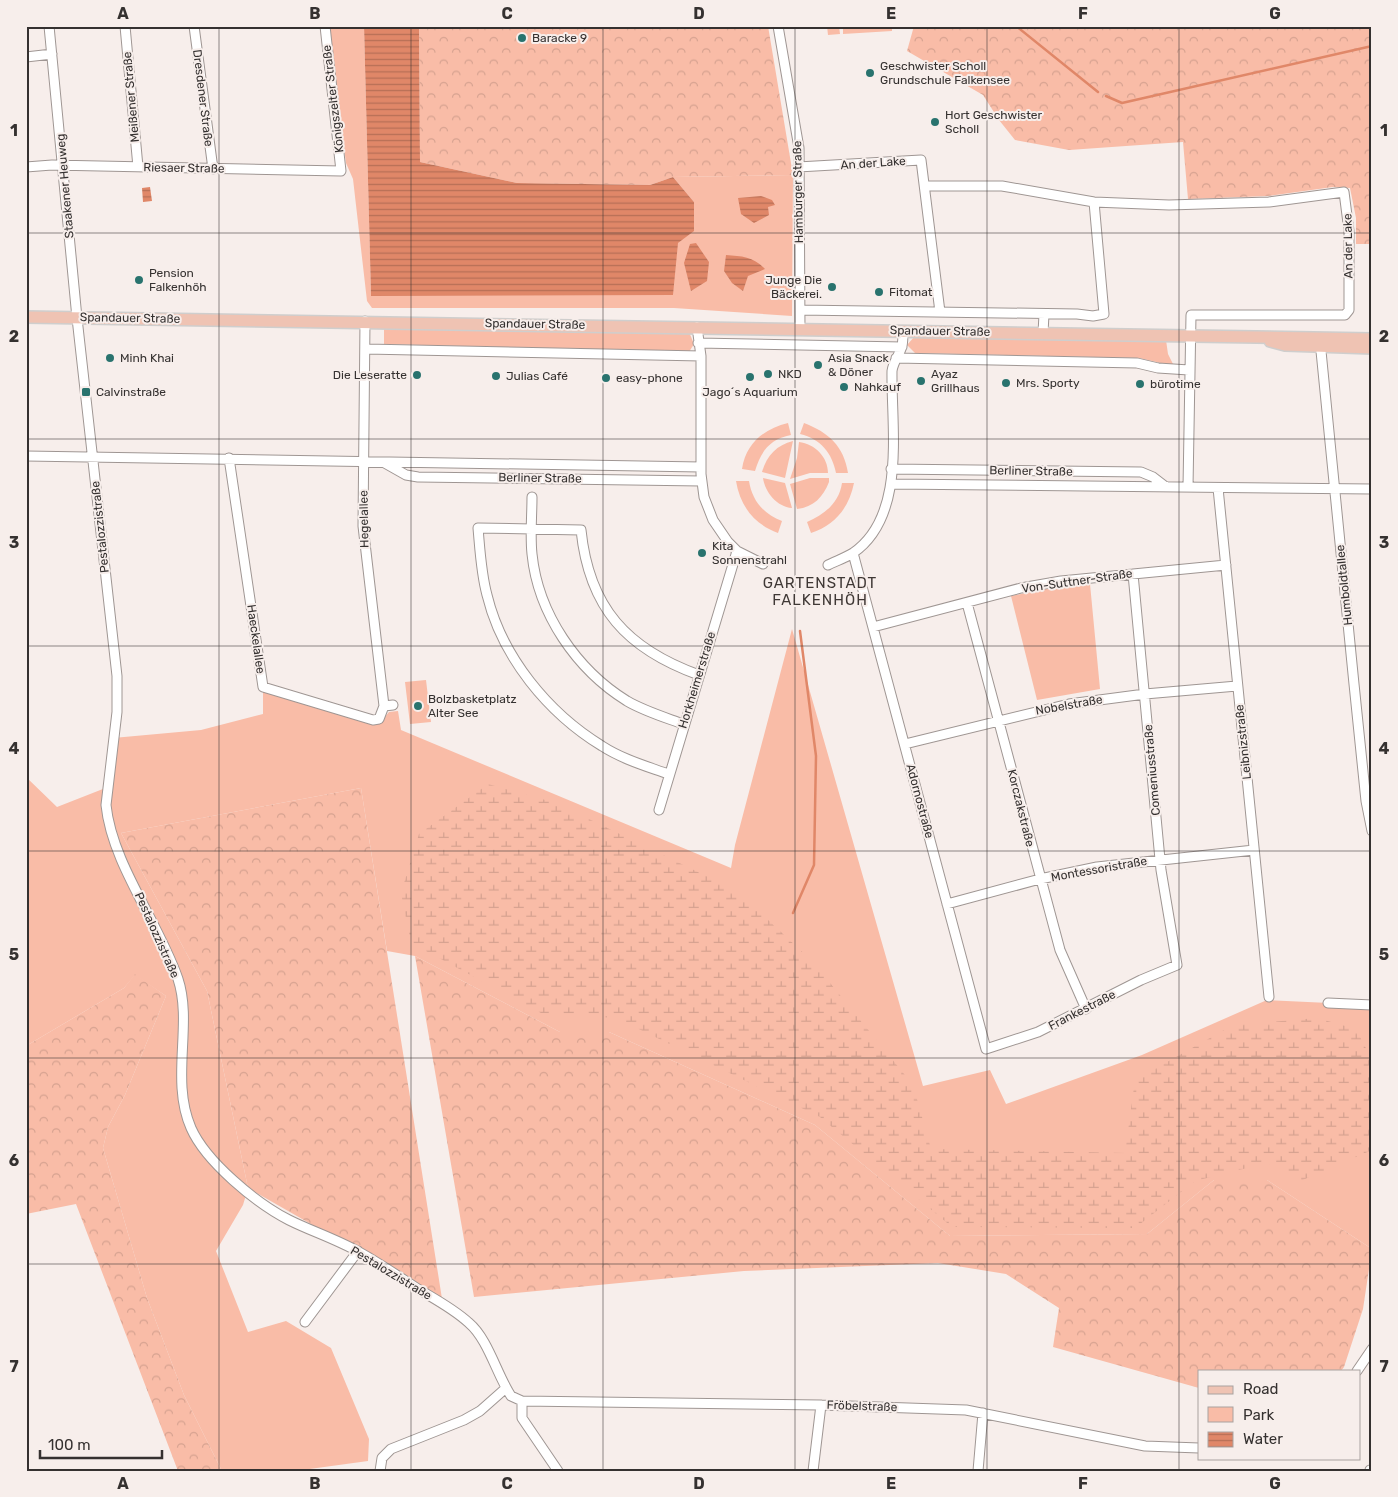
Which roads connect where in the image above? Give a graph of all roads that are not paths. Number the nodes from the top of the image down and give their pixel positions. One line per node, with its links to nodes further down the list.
1 (49, 26): 6 (street, Staakener Heuweg)
2 (125, 26): 10 (street, Meißener Straße)
3 (194, 26): 12 (street, Dresdener Straße)
4 (325, 26): 13 (street, Königszelter Straße)
5 (778, 26): 11 (street, Hamburger Straße)
6 (52, 54): 7 (street); 8 (street, Staakener Heuweg)
7 (26, 57)
8 (63, 166): 9 (street, Riesaer Straße); 10 (street, Riesaer Straße); 20 (street, Staakener Heuweg)
9 (26, 167)
10 (138, 167): 12 (street, Riesaer Straße)
11 (798, 167): 14 (street, An der Lake); 16 (street, Hamburger Straße)
12 (213, 169): 13 (street, Riesaer Straße)
13 (341, 171)
14 (925, 186): 15 (street, An der Lake); 17 (street, An der Lake)
15 (1094, 202): 18 (street, Spandauer Straße); 26 (street, An der Lake)
16 (800, 310): 17 (street, Spandauer Straße); 23 (street, Hamburger Straße)
17 (940, 312): 18 (street, Spandauer Straße)
18 (1044, 314): 25 (street)
19 (26, 317): 20 (main road, Spandauer Straße)
20 (77, 318): 21 (main road, Spandauer Straße); 37 (street, Pestalozzistraße)
21 (366, 321): 22 (main road, Spandauer Straße); 32 (street, Hegelallee)
22 (697, 327): 23 (main road, Spandauer Straße); 28 (street)
23 (800, 329): 24 (main road, Spandauer Straße)
24 (903, 330): 25 (main road, Spandauer Straße); 30 (street)
25 (1043, 333): 26 (main road, Spandauer Straße)
26 (1190, 335): 29 (main road, Spandauer Straße); 35 (street)
27 (1372, 339): 29 (main road, Spandauer Straße)
28 (698, 343): 30 (street, Spandauer Straße); 33 (street)
29 (1320, 343): 31 (main road, Spandauer Straße); 48 (street, Humboldtallee)
30 (902, 347): 34 (street)
31 (1372, 348)
32 (366, 349): 33 (street); 39 (street, Hegelallee)
33 (701, 356): 41 (street)
34 (896, 358): 35 (street); 42 (street)
35 (1189, 370): 46 (street)
36 (26, 456): 37 (street)
37 (92, 456): 38 (street, Berliner Straße); 80 (street, Pestalozzistraße)
38 (229, 458): 39 (street, Berliner Straße); 63 (street, Haeckelallee)
39 (363, 461): 40 (street, Berliner Straße); 63 (street, Hegelallee)
40 (383, 462): 41 (street, Berliner Straße); 43 (street, Berliner Straße)
41 (701, 467): 43 (street)
42 (891, 469): 44 (street); 45 (street, Berliner Straße)
43 (701, 481): 52 (street)
44 (892, 484): 45 (street, Berliner Straße); 53 (street)
45 (1166, 487): 46 (street, Berliner Straße)
46 (1188, 487): 47 (street, Berliner Straße)
47 (1218, 488): 48 (street, Berliner Straße); 56 (street, Leibnizstraße)
48 (1334, 488): 49 (street, Berliner Straße); 69 (street, Humboldtallee)
49 (1372, 489)
50 (532, 497): 51 (street)
51 (532, 528): 60 (street); 65 (street); 67 (street)
52 (737, 551): 54 (street); 60 (street, Horkheimerstraße)
53 (853, 553): 55 (street); 59 (street, Adornostraße)
54 (763, 564)
55 (828, 565)
56 (1226, 565): 57 (street, Von-Suttner-Straße); 61 (street, Leibnizstraße)
57 (1133, 574): 58 (street, Von-Suttner-Straße); 62 (street, Comeniusstraße)
58 (967, 603): 59 (street, Von-Suttner-Straße); 64 (street, Korczakstraße)
59 (873, 626): 66 (street, Adornostraße)
60 (699, 675): 65 (street, Horkheimerstraße)
61 (1237, 686): 62 (street, Nobelstraße); 70 (street, Leibnizstraße)
62 (1145, 694): 64 (street, Nobelstraße); 71 (street, Comeniusstraße)
63 (389, 706)
64 (998, 720): 66 (street, Nobelstraße); 72 (street, Korczakstraße)
65 (683, 724): 67 (street, Horkheimerstraße)
66 (905, 744): 73 (street, Adornostraße)
67 (668, 774): 68 (street, Horkheimerstraße)
68 (658, 810)
69 (1372, 831)
70 (1254, 850): 71 (street, Montessoristraße); 75 (street, Leibnizstraße)
71 (1160, 859): 72 (street, Montessoristraße); 74 (street, Comeniusstraße)
72 (1040, 879): 73 (street, Montessoristraße); 78 (street, Korczakstraße)
73 (947, 904): 79 (street, Adornostraße)
74 (1177, 965): 78 (street, Frankestraße)
75 (1270, 997)
76 (1328, 1003): 77 (street)
77 (1372, 1005)
78 (1086, 1009): 79 (street, Frankestraße)
79 (986, 1049)
80 (358, 1251): 81 (street); 84 (street, Pestalozzistraße)
81 (306, 1322)
82 (1372, 1349): 83 (street)
83 (1358, 1370)
84 (506, 1388): 85 (street, Pestalozzistraße); 89 (street)
85 (522, 1400): 86 (street, Fröbelstraße); 90 (street)
86 (821, 1405): 87 (street, Fröbelstraße); 91 (street)
87 (984, 1413): 88 (street, Fröbelstraße); 92 (street)
88 (1198, 1448)
89 (380, 1471)
90 (558, 1471)
91 (813, 1471)
92 (978, 1471)

